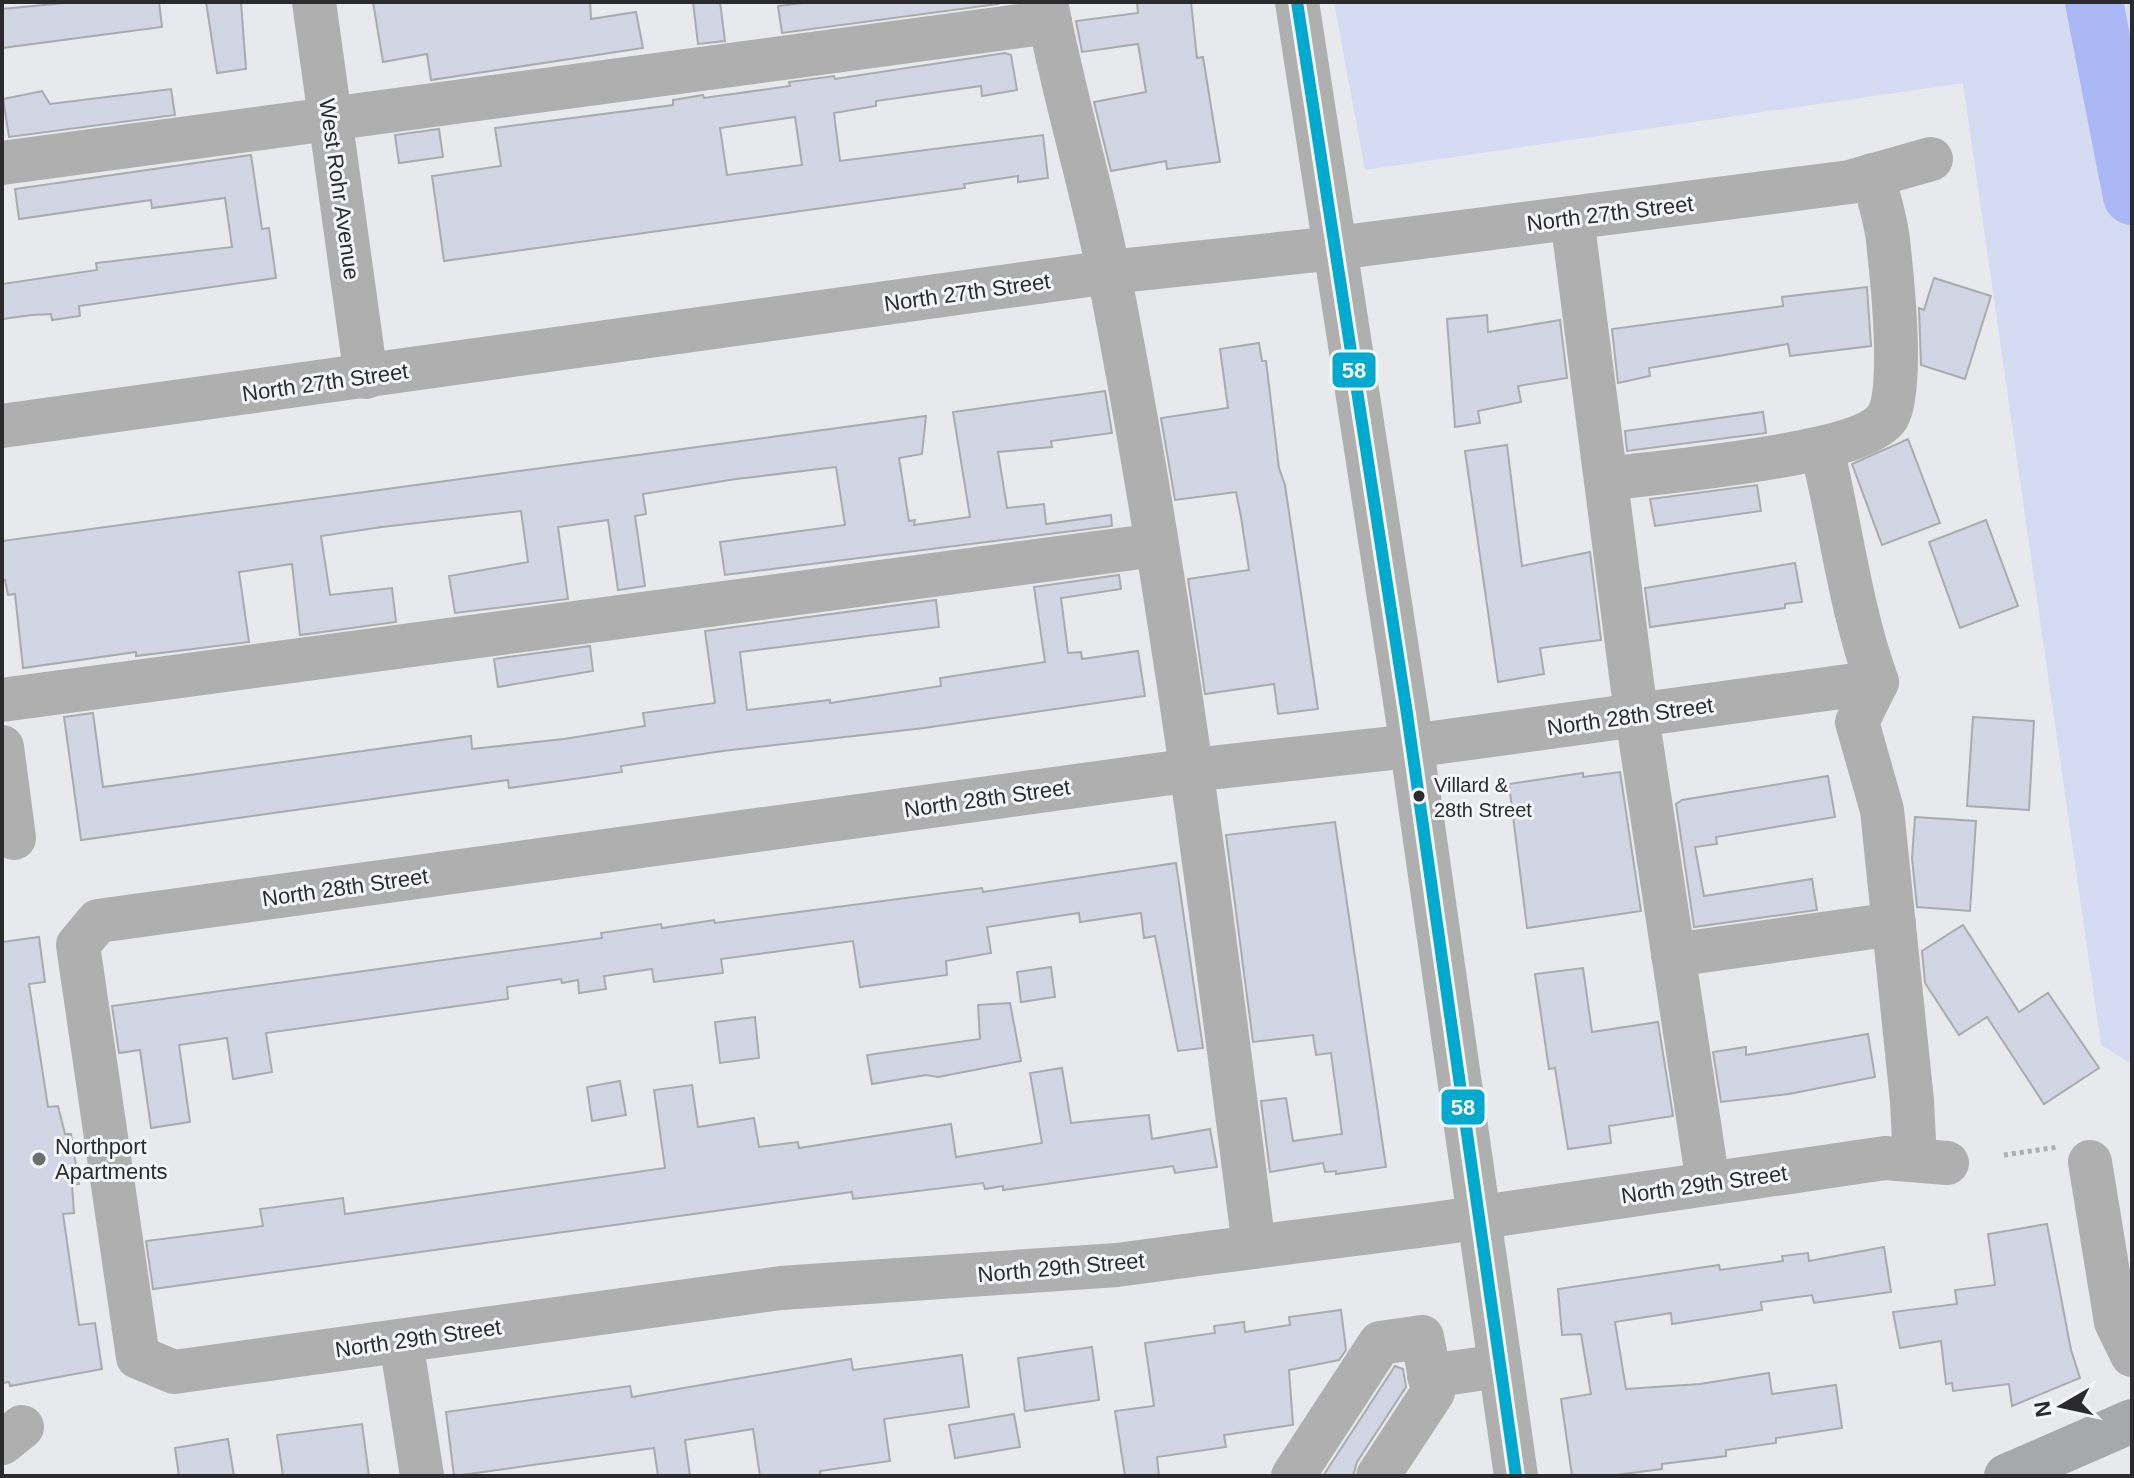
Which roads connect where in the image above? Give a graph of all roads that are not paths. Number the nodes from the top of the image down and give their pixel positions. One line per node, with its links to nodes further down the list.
1 (314, 2): 4 (street, West Rohr Avenue)
2 (1297, 2): 9 (street)
3 (1048, 12): 4 (street); 10 (street)
4 (331, 119): 6 (street); 11 (street, West Rohr Avenue)
5 (1931, 159): 7 (street, North 27th Street)
6 (2, 163)
7 (1873, 175): 8 (street, North 27th Street); 13 (street)
8 (1572, 218): 9 (street, North 27th Street); 14 (street)
9 (1336, 248): 10 (street, North 27th Street); 19 (street)
10 (1109, 272): 11 (street, North 27th Street); 15 (street)
11 (366, 377): 12 (street, North 27th Street)
12 (2, 426)
13 (1822, 449): 14 (street); 16 (street)
14 (1606, 479): 18 (street)
15 (1156, 545): 17 (street); 21 (street)
16 (1877, 682): 18 (street, North 28th Street); 23 (street)
17 (2, 700)
18 (1637, 715): 19 (street, North 28th Street); 24 (street)
19 (1411, 746): 21 (street, North 28th Street); 27 (street)
20 (2, 747): 22 (street)
21 (1192, 770): 28 (street); 32 (street, North 28th Street)
22 (14, 838)
23 (1894, 924): 24 (street); 26 (street, North 29th Street)
24 (1673, 955): 26 (street)
25 (2090, 1162): 30 (street)
26 (1708, 1183): 27 (street, North 29th Street)
27 (1479, 1218): 28 (street, North 29th Street); 31 (street)
28 (1254, 1247): 29 (street, North 29th Street)
29 (401, 1341): 32 (street, North 29th Street); 35 (street)
30 (2132, 1355)
31 (1500, 1366): 33 (street); 38 (street)
32 (174, 1372)
33 (1429, 1376): 36 (street); 37 (street)
34 (2132, 1421): 39 (main road)
35 (422, 1476)
36 (1293, 1476)
37 (1378, 1476)
38 (1516, 1476)
39 (2006, 1476)

